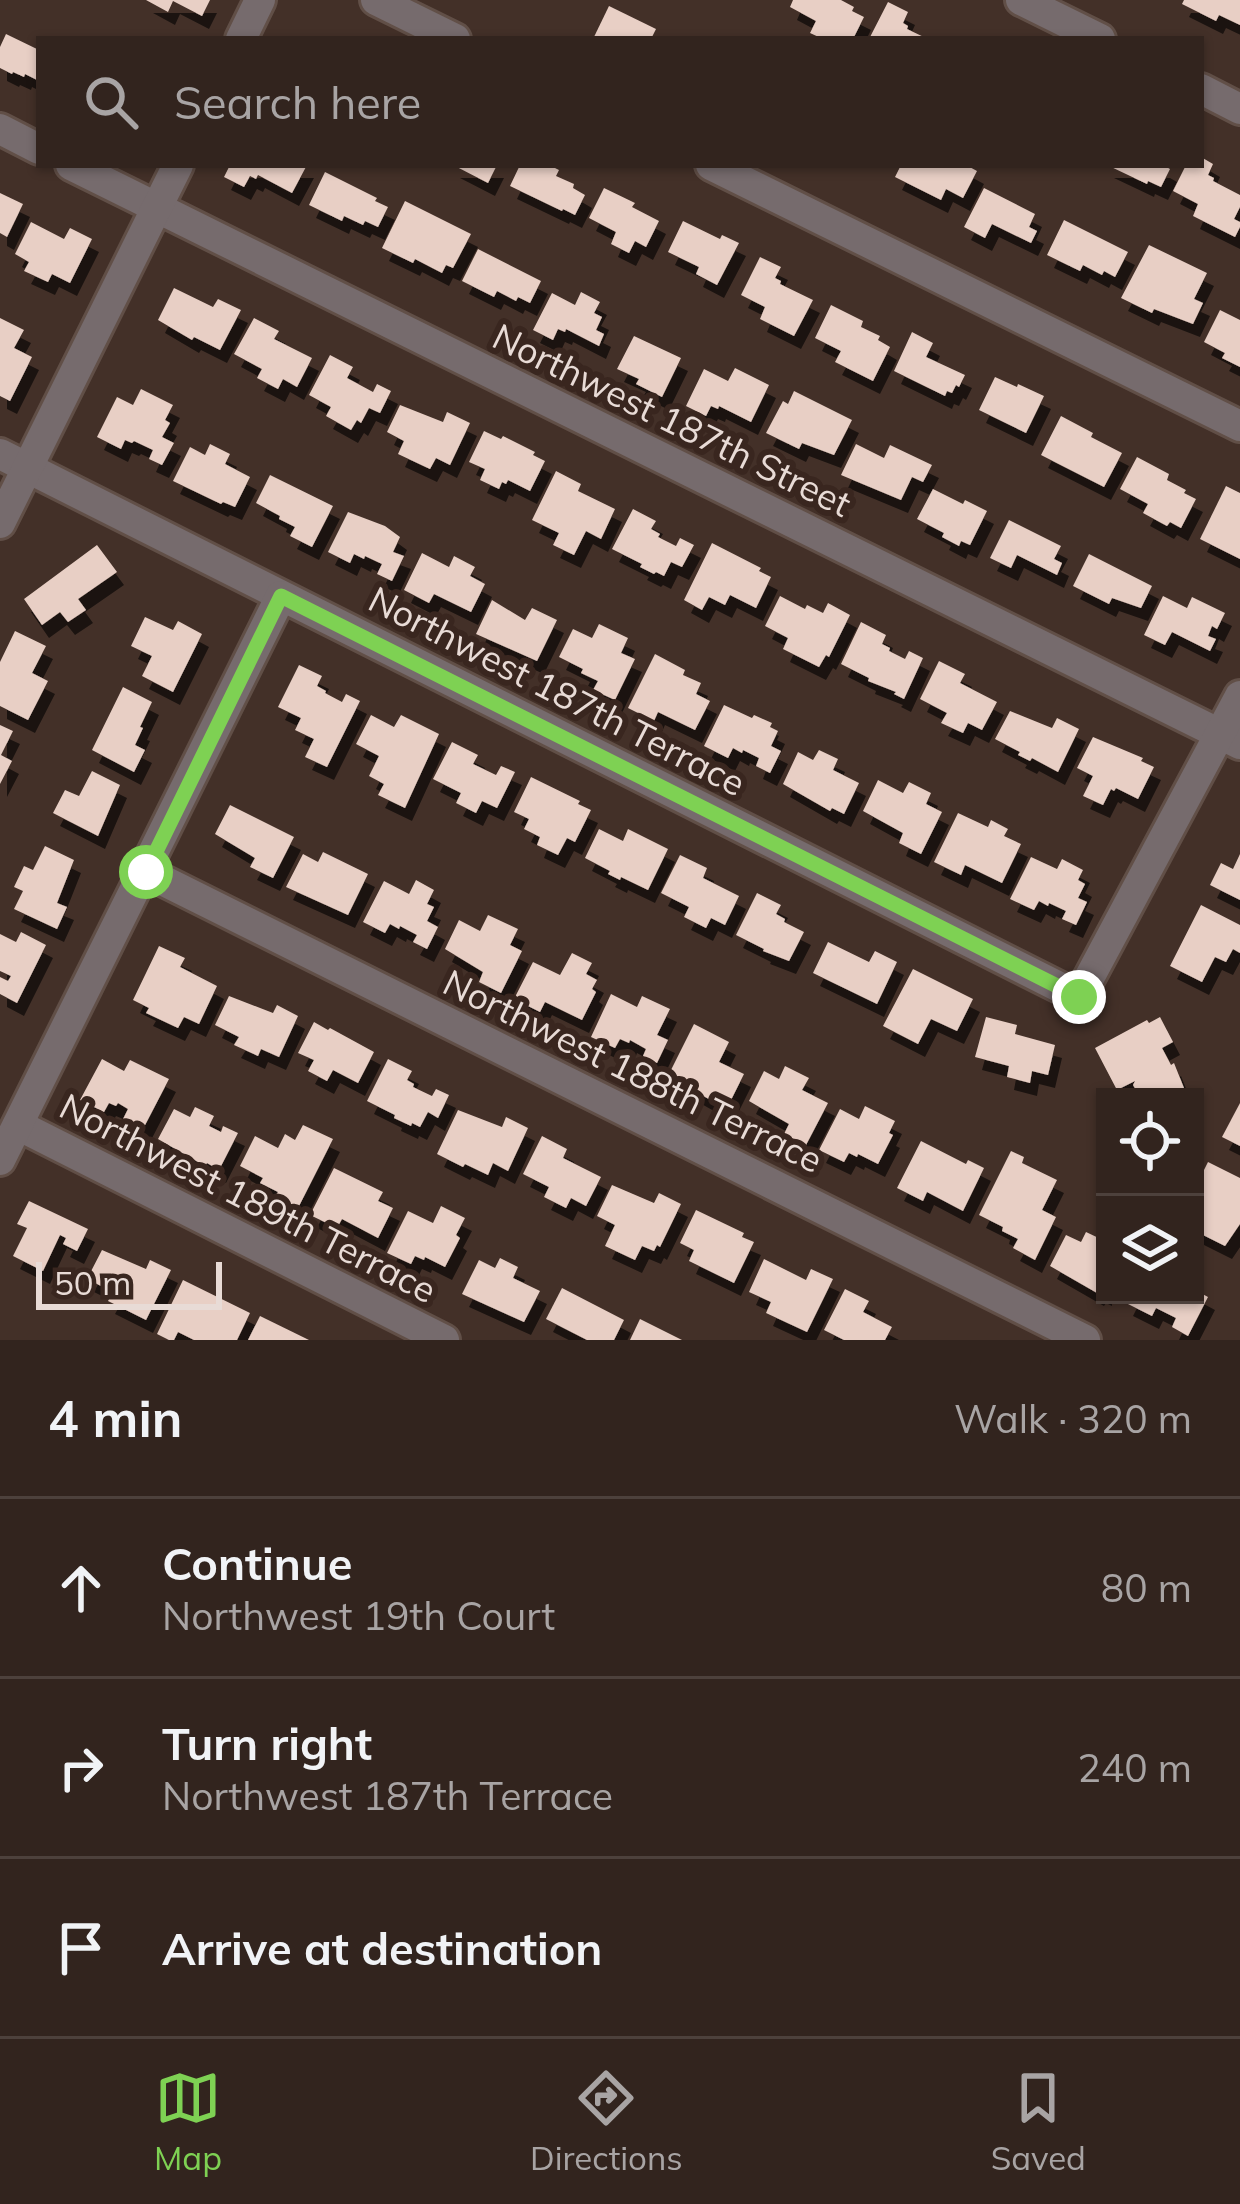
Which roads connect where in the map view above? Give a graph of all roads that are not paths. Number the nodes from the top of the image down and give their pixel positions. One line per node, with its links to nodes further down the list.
1 (260, 0): 4 (street)
2 (376, 0): 5 (street)
3 (1021, 0): 6 (street)
4 (242, 36)
5 (449, 36)
6 (1094, 36)
7 (1204, 91): 8 (street)
8 (1240, 109)
9 (0, 129): 10 (street)
10 (36, 147)
11 (77, 168): 14 (street, Northwest 187th Street)
12 (176, 168): 14 (street)
13 (717, 168): 15 (street)
14 (156, 208): 16 (street); 20 (street, Northwest 187th Street)
15 (1240, 426)
16 (14, 461): 17 (street); 18 (street, Northwest 187th Terrace)
17 (0, 523)
18 (281, 596): 20 (street, Northwest 187th Terrace); 21 (street)
19 (1240, 695): 20 (street)
20 (1230, 739)
21 (146, 872): 22 (street); 25 (street, Northwest 188th Terrace)
22 (18, 1125): 23 (street); 24 (street, Northwest 189th Terrace)
23 (0, 1160)
24 (444, 1340)
25 (1085, 1340)

